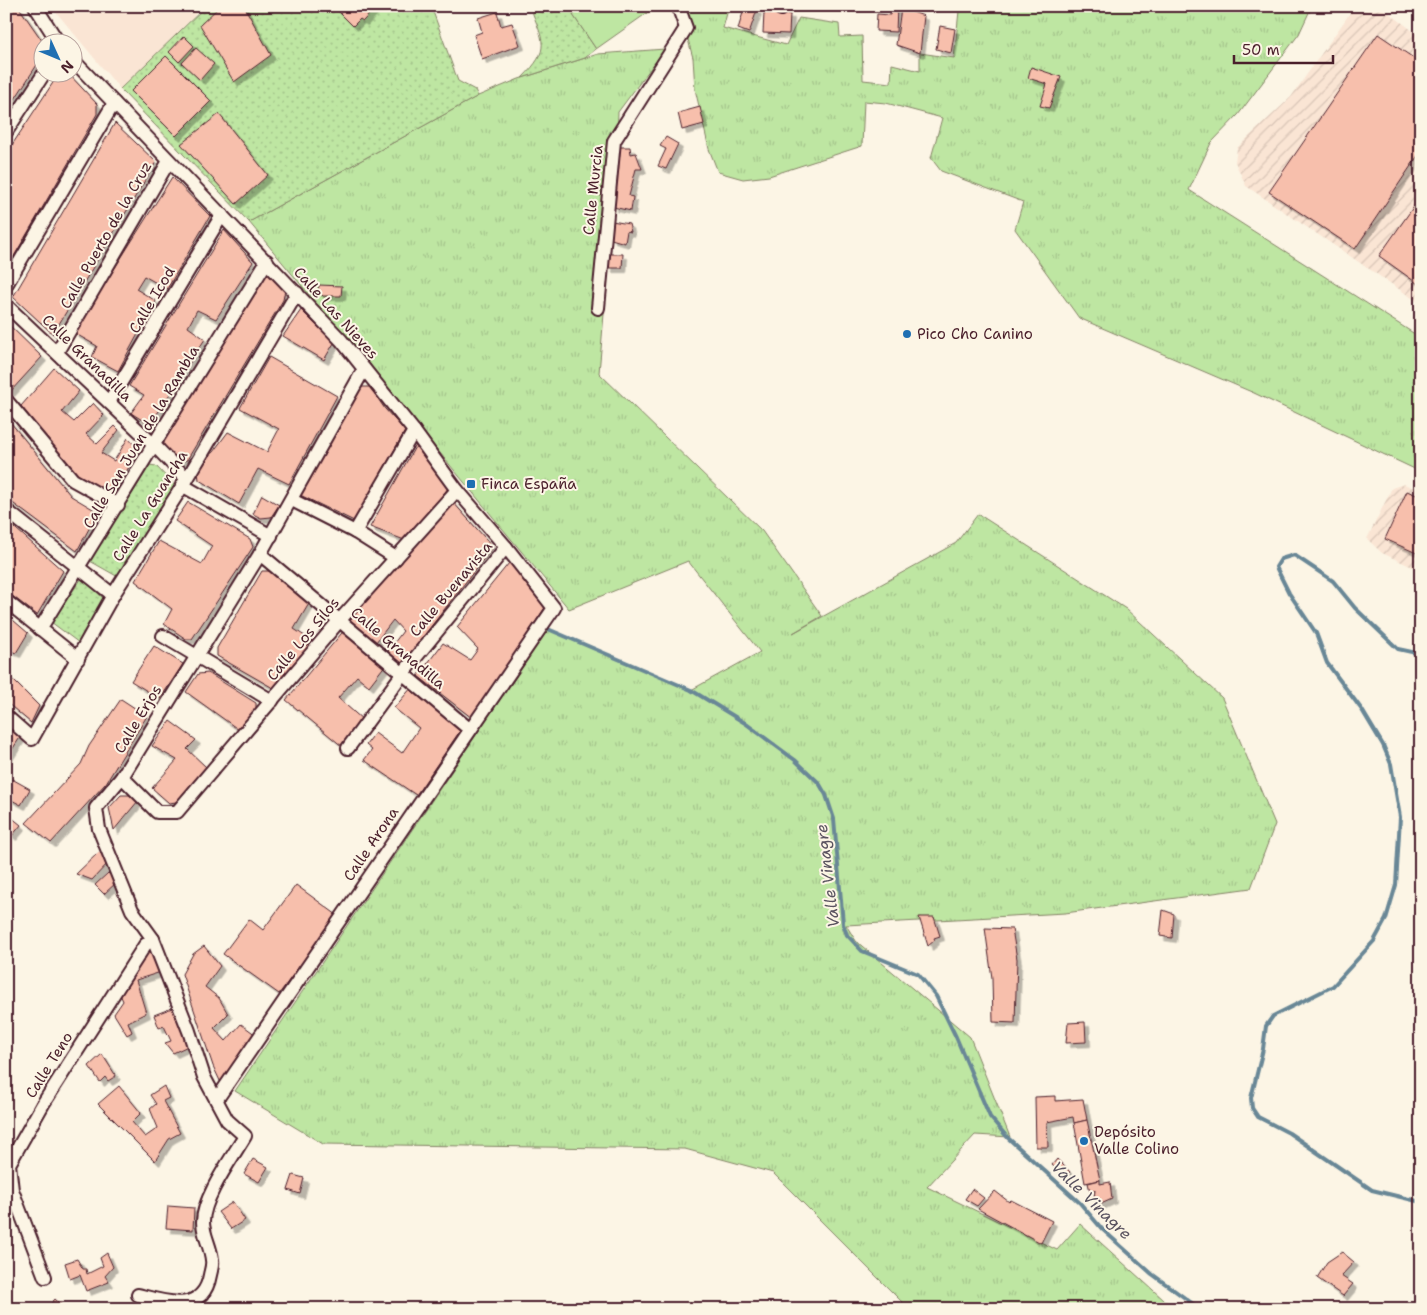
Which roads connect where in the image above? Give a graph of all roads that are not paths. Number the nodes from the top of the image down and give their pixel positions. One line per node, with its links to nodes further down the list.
1 (35, 6): 3 (street)
2 (678, 6): 14 (street, Calle Murcia)
3 (52, 32)
4 (82, 69): 6 (street, Calle Las Nieves)
5 (38, 82): 7 (street)
6 (114, 103): 8 (street, Calle Las Nieves); 11 (street)
7 (6, 132)
8 (169, 160): 9 (street, Calle Las Nieves); 15 (street, Calle Puerto de la Cruz)
9 (222, 214): 10 (street, Calle Las Nieves); 18 (street, Calle Icod)
10 (267, 261): 12 (street, Calle Las Nieves); 20 (street, Calle San Juan de la Rambla)
11 (6, 285)
12 (297, 293): 16 (street, Calle Las Nieves); 21 (street, Calle La Guancha)
13 (6, 305): 15 (street, Calle Granadilla)
14 (598, 308)
15 (57, 352): 18 (street, Calle Granadilla)
16 (364, 369): 19 (street, Calle Las Nieves); 23 (street, Calle Erjos)
17 (6, 400): 24 (street)
18 (109, 402): 20 (street, Calle Granadilla)
19 (414, 431): 22 (street, Calle Las Nieves); 26 (street)
20 (154, 445): 21 (street, Calle Granadilla); 24 (street, Calle San Juan de la Rambla)
21 (184, 482): 27 (street, Calle Granadilla); 32 (street, Calle La Guancha)
22 (457, 490): 28 (street, Calle Las Nieves); 30 (street, Calle Los Silos)
23 (292, 500): 26 (street); 27 (street, Calle Erjos)
24 (118, 505): 31 (street, Calle San Juan de la Rambla)
25 (6, 510): 31 (street)
26 (355, 532): 30 (street)
27 (271, 536): 29 (street, Calle Erjos)
28 (506, 547): 34 (street, Calle Las Nieves); 40 (street, Calle Buenavista)
29 (260, 554): 35 (street, Calle Granadilla); 38 (street, Calle Erjos)
30 (396, 558): 35 (street, Calle Los Silos)
31 (79, 569): 32 (street); 36 (street, Calle San Juan de la Rambla)
32 (114, 595): 39 (street, Calle La Guancha)
33 (6, 601): 36 (street)
34 (554, 608): 43 (street, Calle Arona)
35 (339, 621): 40 (street, Calle Granadilla); 41 (street, Calle Los Silos)
36 (40, 629): 39 (street)
37 (163, 636): 38 (street)
38 (196, 656): 41 (street); 45 (street, Calle Erjos)
39 (78, 659): 42 (street, Calle La Guancha)
40 (402, 673): 43 (street, Calle Granadilla); 44 (street, Calle Buenavista)
41 (272, 701): 45 (street, Calle Los Silos)
42 (6, 716)
43 (469, 729): 47 (street, Calle Arona)
44 (348, 748)
45 (122, 777): 46 (street, Calle Erjos)
46 (154, 939): 47 (street, Calle Erjos); 48 (street, Calle Teno)
47 (217, 1099): 49 (street, Calle Erjos)
48 (45, 1277)
49 (138, 1295)

